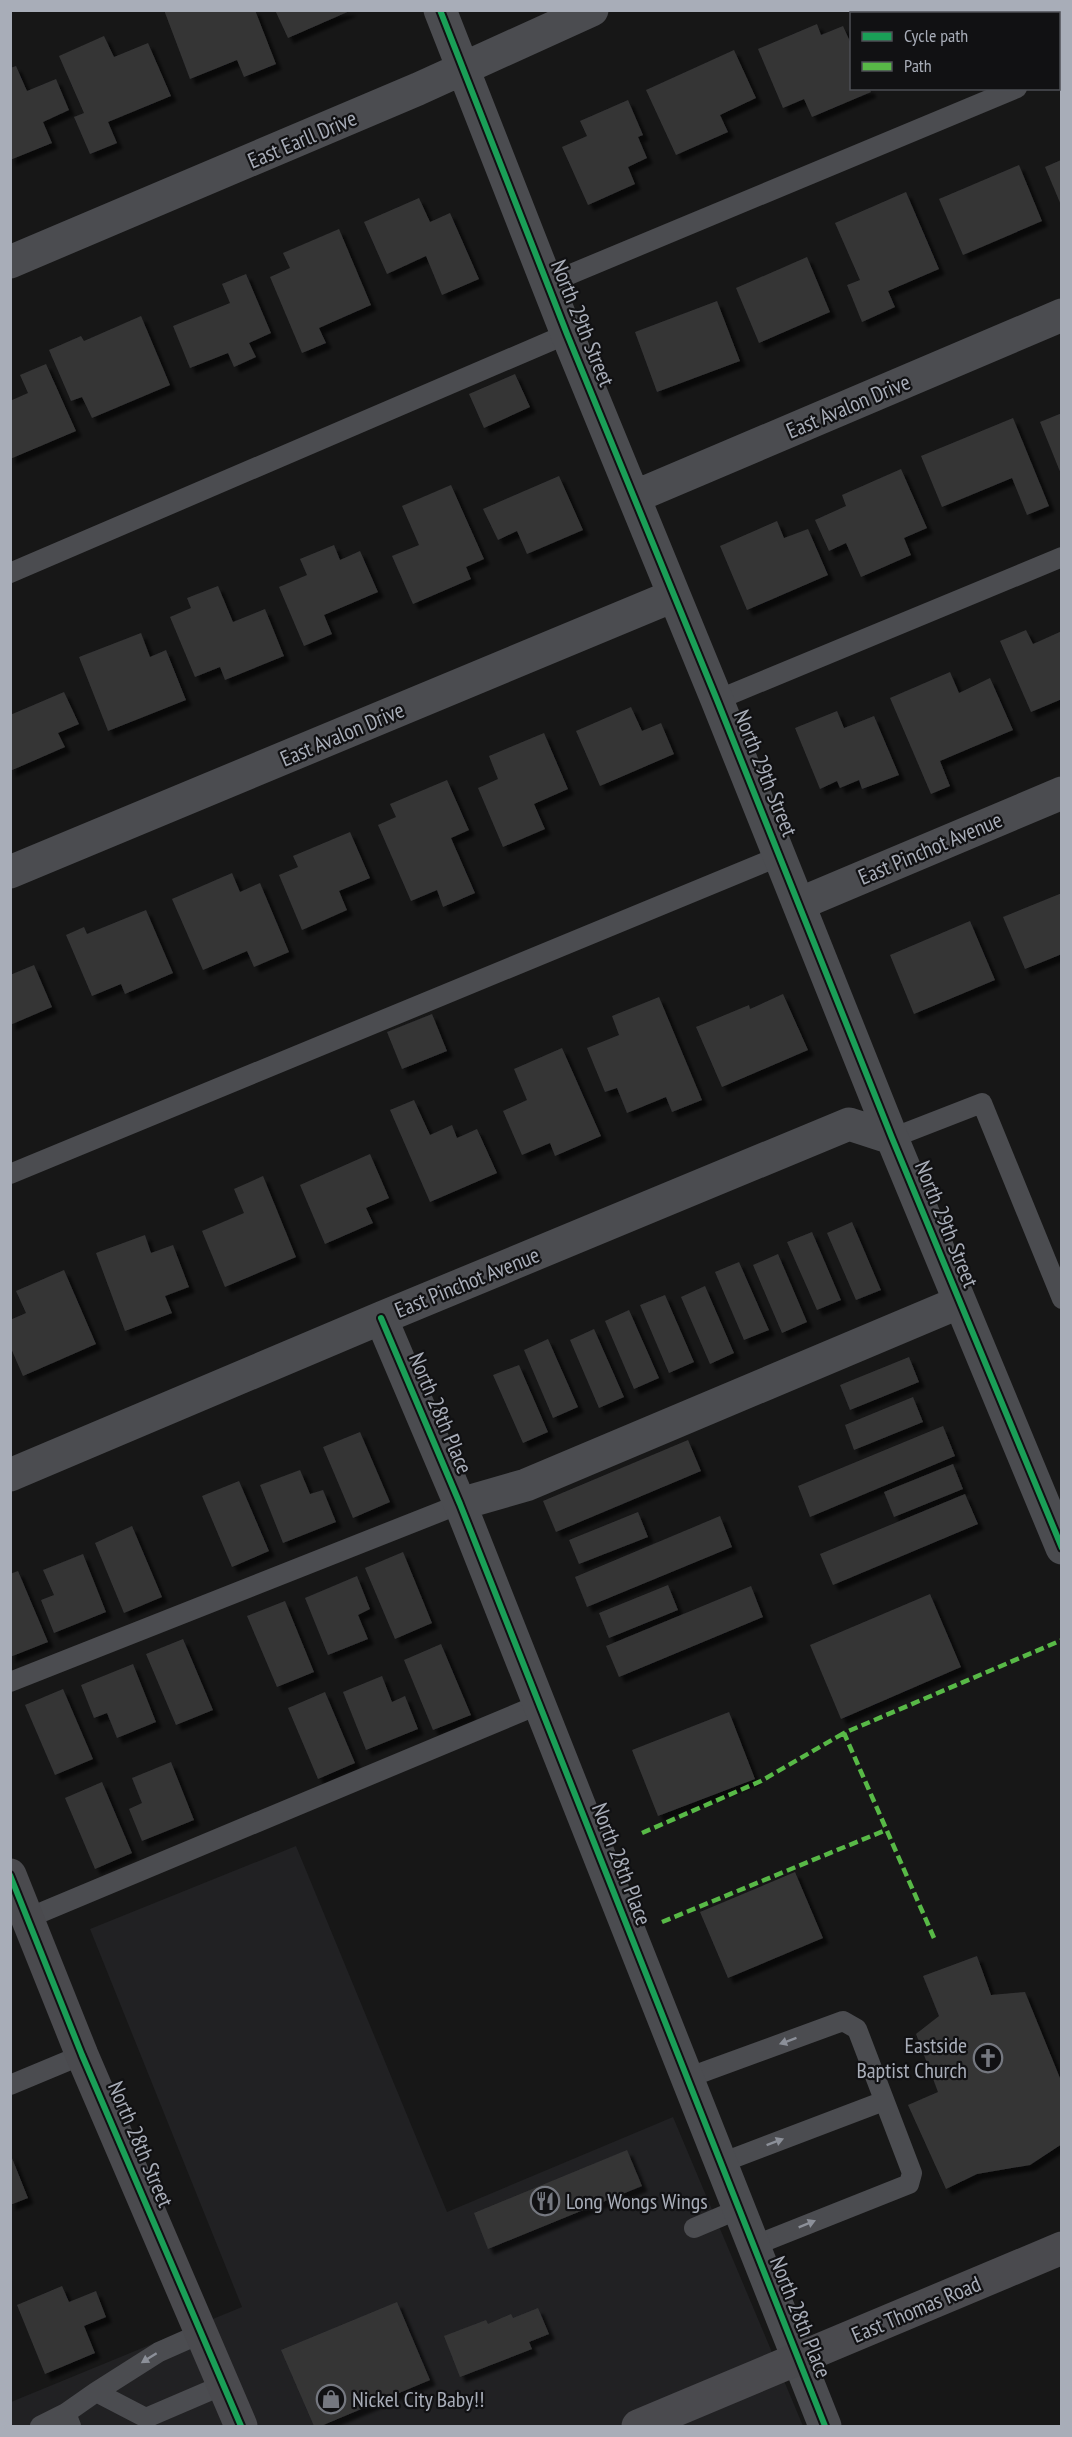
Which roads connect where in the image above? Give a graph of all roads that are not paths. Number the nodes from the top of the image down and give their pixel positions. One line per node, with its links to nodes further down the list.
1 (440, 10): 3 (street, North 29th Street)
2 (592, 10): 3 (street, East Earll Drive)
3 (464, 68): 5 (street, East Earll Drive); 6 (street, North 29th Street)
4 (1012, 90): 6 (lane)
5 (10, 262)
6 (547, 284): 8 (street, North 29th Street)
7 (1062, 315): 9 (street, East Avalon Drive)
8 (567, 334): 9 (street, North 29th Street); 11 (lane)
9 (634, 497): 12 (street, North 29th Street)
10 (1062, 557): 13 (lane)
11 (10, 573)
12 (673, 596): 13 (street, North 29th Street); 16 (street, East Avalon Drive)
13 (717, 700): 15 (street, North 29th Street)
14 (1062, 793): 17 (street, East Pinchot Avenue)
15 (780, 856): 17 (street, North 29th Street); 19 (lane)
16 (10, 872)
17 (799, 904): 18 (street, North 29th Street)
18 (892, 1138): 20 (lane); 21 (street, North 29th Street); 22 (street, East Pinchot Avenue)
19 (10, 1174)
20 (1062, 1299)
21 (960, 1302): 24 (street, North 29th Street); 25 (street)
22 (381, 1318): 23 (street, East Pinchot Avenue); 25 (street, North 28th Place)
23 (10, 1475)
24 (1050, 1486): 26 (street, North 29th Street)
25 (460, 1504): 27 (lane); 28 (street, North 28th Place)
26 (1062, 1548)
27 (10, 1682)
28 (540, 1704): 30 (lane); 32 (street, North 28th Place)
29 (10, 1875): 30 (street, North 28th Street)
30 (28, 1918): 31 (street, North 28th Street)
31 (82, 2055): 33 (lane); 40 (street, North 28th Street)
32 (687, 2078): 34 (lane, one-way to 32); 35 (street, North 28th Place)
33 (10, 2085)
34 (884, 2101): 35 (lane, one-way to 34); 38 (lane, one-way to 34)
35 (721, 2163): 36 (street, North 28th Place)
36 (739, 2209): 37 (lane); 38 (street, North 28th Place)
37 (694, 2228)
38 (753, 2246): 41 (street, North 28th Place)
39 (1062, 2248): 41 (street, East Thomas Road)
40 (202, 2333): 42 (street, North 28th Street); 43 (lane, one-way to 43)
41 (798, 2359): 47 (street, East Thomas Road); 48 (street, North 28th Place)
42 (224, 2385): 43 (lane); 46 (street, North 28th Street)
43 (96, 2392): 44 (lane)
44 (69, 2420): 45 (lane)
45 (40, 2427)
46 (241, 2427)
47 (638, 2427)
48 (825, 2427)

